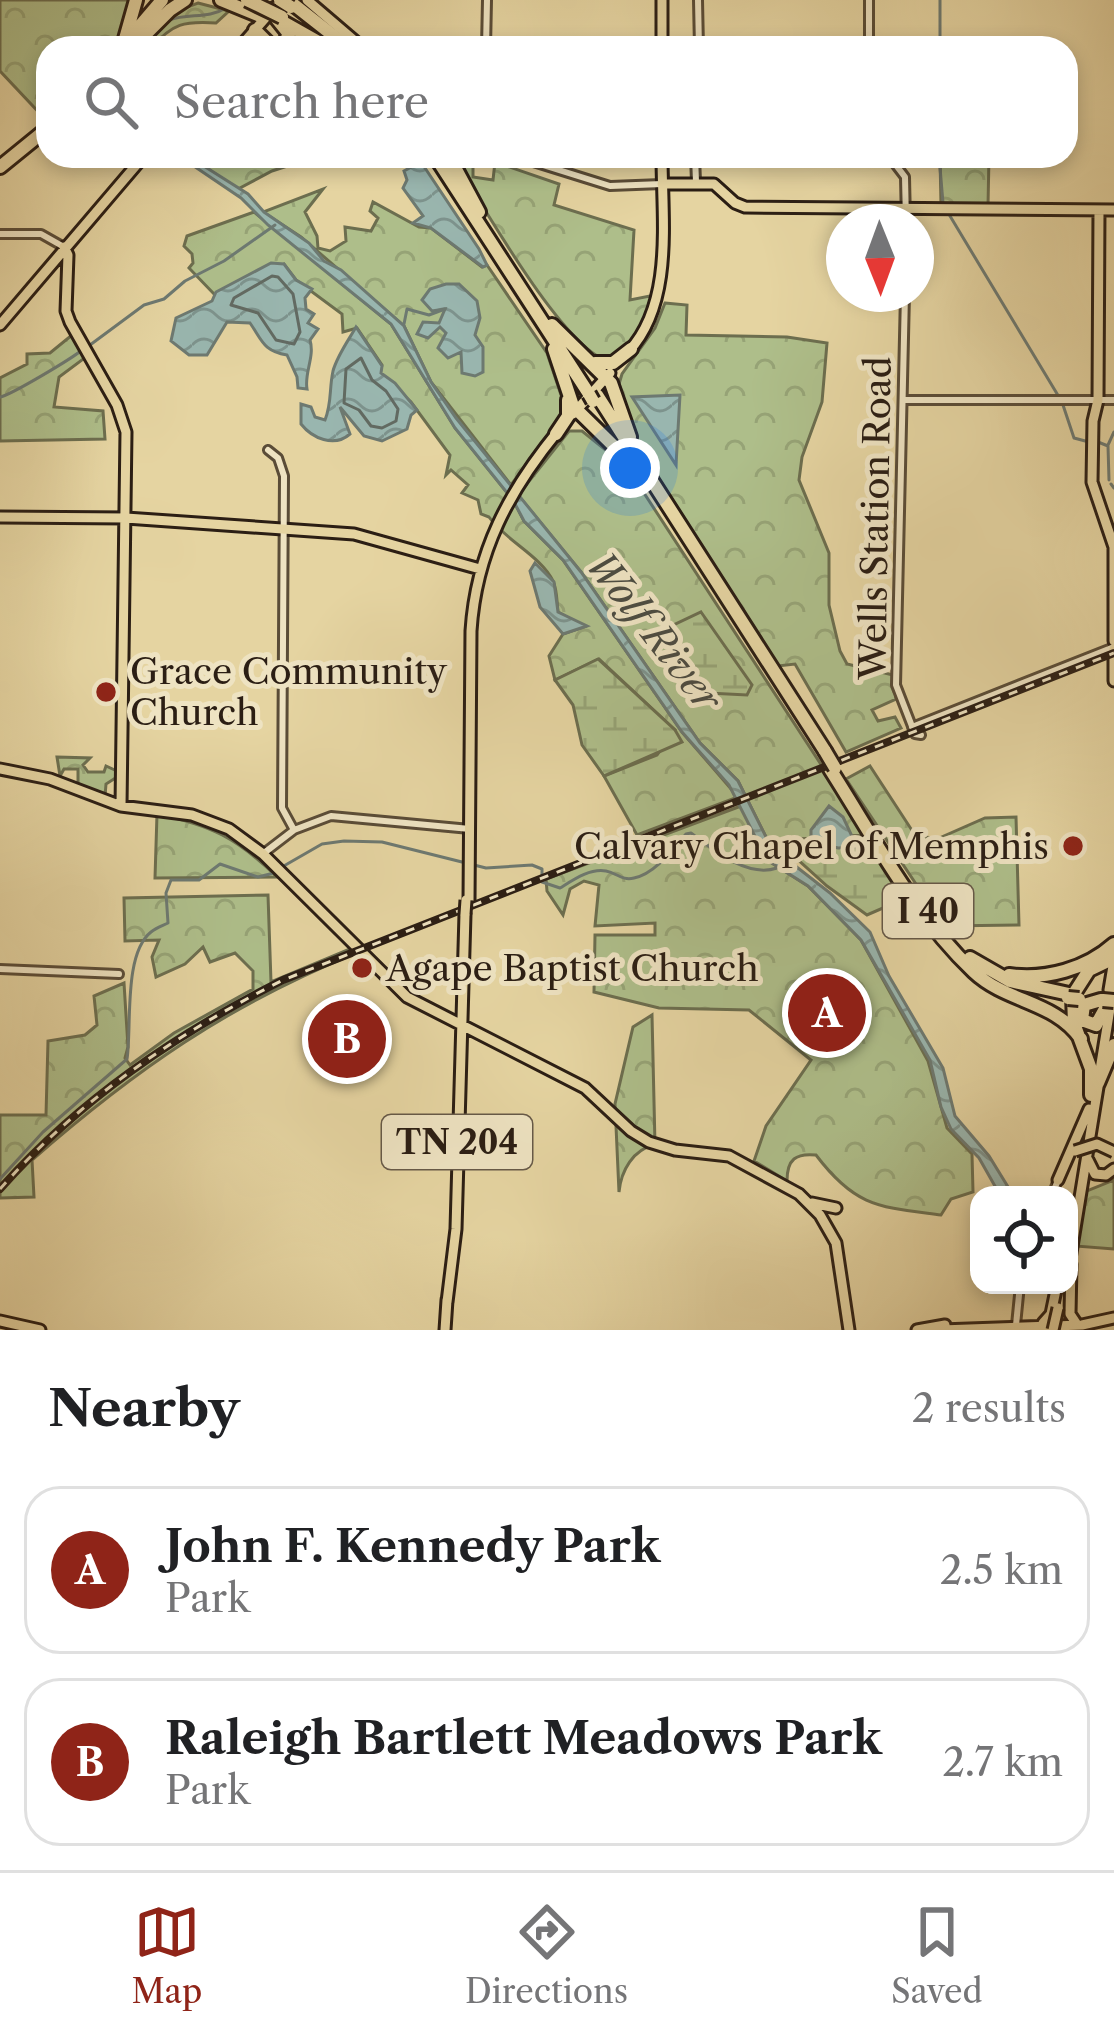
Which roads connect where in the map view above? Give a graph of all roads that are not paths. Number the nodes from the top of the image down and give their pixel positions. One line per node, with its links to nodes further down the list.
1 (185, 0): 12 (highway)
2 (226, 0): 11 (highway)
3 (247, 0): 11 (highway, bridge)
4 (307, 0): 21 (main road)
5 (487, 0): 22 (street)
6 (662, 0): 23 (main road)
7 (698, 0): 24 (street)
8 (869, 0): 25 (street)
9 (164, 1): 12 (highway); 15 (highway)
10 (136, 5): 14 (highway)
11 (278, 12): 13 (main road); 20 (highway)
12 (152, 26): 16 (highway)
13 (254, 32): 17 (main road); 18 (highway); 19 (highway)
14 (127, 36)
15 (134, 36)
16 (139, 36)
17 (250, 36)
18 (258, 36)
19 (259, 36)
20 (317, 36)
21 (349, 36)
22 (486, 36)
23 (662, 36)
24 (699, 36)
25 (868, 36)
26 (36, 142): 34 (highway)
27 (134, 168): 43 (main road)
28 (450, 168): 44 (highway, I 40)
29 (451, 168): 44 (highway, I 40)
30 (552, 168): 35 (street)
31 (662, 168): 35 (main road)
32 (695, 168): 36 (street)
33 (900, 168): 37 (street)
34 (0, 171)
35 (662, 184): 36 (main road); 39 (main road)
36 (696, 184): 38 (main road)
37 (906, 204)
38 (826, 207)
39 (662, 208): 47 (main road); 49 (main road)
40 (934, 208): 41 (main road)
41 (1109, 209): 55 (main road)
42 (0, 234): 43 (street)
43 (64, 248): 46 (main road); 64 (main road)
44 (539, 312): 48 (highway); 51 (highway); 52 (highway, I 40)
45 (905, 312): 54 (street, Wells Station Road)
46 (0, 325)
47 (631, 349): 48 (highway); 50 (main road)
48 (594, 363): 50 (highway)
49 (623, 363): 50 (main road); 53 (highway)
50 (606, 379): 53 (highway); 57 (main road, TN 204)
51 (567, 393): 57 (highway); 59 (highway)
52 (593, 395): 61 (highway, I 40); 62 (highway, I 40)
53 (617, 397): 62 (highway)
54 (903, 400): 55 (street); 69 (street, Wells Station Road)
55 (1097, 400): 56 (street); 67 (main road)
56 (1114, 400)
57 (579, 411): 58 (highway); 59 (main road, TN 204)
58 (593, 430): 59 (highway); 61 (highway)
59 (558, 435): 66 (main road, TN 204)
60 (268, 450): 65 (street)
61 (640, 472): 71 (highway, I 40)
62 (655, 487): 71 (highway, I 40)
63 (0, 518): 64 (main road)
64 (129, 520): 65 (main road); 74 (main road)
65 (286, 530): 66 (main road); 76 (street)
66 (477, 572): 75 (main road, TN 204)
67 (1114, 646): 68 (main road); 69 (street)
68 (1114, 681)
69 (912, 727): 70 (street, Wells Station Road)
70 (921, 735)
71 (822, 752): 72 (highway, I 40, bridge)
72 (832, 768): 79 (highway, I 40); 81 (highway, I 40)
73 (0, 769): 74 (main road)
74 (121, 806): 77 (main road)
75 (470, 829): 76 (street); 87 (main road, TN 204, bridge)
76 (294, 830): 77 (street)
77 (262, 854): 87 (main road)
78 (1114, 944): 81 (highway)
79 (953, 951): 84 (highway, I 40); 88 (highway)
80 (1112, 959): 85 (main road); 88 (highway)
81 (973, 961): 84 (highway, I 40)
82 (0, 969): 83 (street)
83 (119, 974)
84 (1074, 996): 85 (highway, I 40)
85 (1108, 999): 86 (highway); 90 (main road)
86 (1114, 1023)
87 (460, 1026): 97 (main road); 108 (main road, TN 204)
88 (1081, 1040): 90 (highway)
89 (1114, 1045): 90 (highway)
90 (1093, 1099): 91 (main road)
91 (1085, 1130): 93 (main road); 94 (main road); 96 (main road)
92 (1114, 1152): 95 (main road, bridge)
93 (1114, 1169)
94 (1056, 1186)
95 (1056, 1186)
96 (1078, 1187)
97 (807, 1201): 98 (main road); 109 (main road)
98 (836, 1208)
99 (1018, 1294): 105 (street)
100 (1062, 1294): 102 (main road)
101 (1065, 1294): 102 (main road)
102 (1061, 1308): 106 (main road, bridge); 106 (main road)
103 (1114, 1318): 106 (main road)
104 (0, 1321): 107 (main road)
105 (1016, 1327): 106 (main road); 110 (main road); 111 (main road)
106 (1055, 1327)
107 (40, 1330)
108 (445, 1330)
109 (849, 1330)
110 (917, 1330)
111 (940, 1330)

